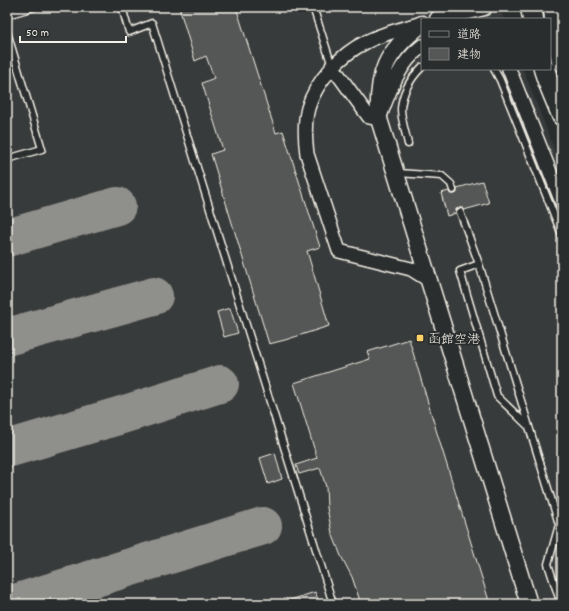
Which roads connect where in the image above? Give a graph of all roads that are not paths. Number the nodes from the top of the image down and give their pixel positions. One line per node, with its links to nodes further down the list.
1 (34, 7): 7 (lane)
2 (122, 7): 34 (lane)
3 (313, 7): 15 (lane)
4 (484, 7): 8 (street)
5 (531, 7): 9 (main road)
6 (554, 7): 14 (main road)
7 (7, 15)
8 (442, 18)
9 (533, 18)
10 (421, 23): 15 (street)
11 (421, 24): 21 (street)
12 (7, 32): 23 (lane)
13 (421, 47): 21 (street)
14 (562, 60)
15 (332, 66): 21 (street); 30 (street)
16 (421, 68): 22 (lane)
17 (495, 70): 28 (lane)
18 (509, 70): 26 (street)
19 (544, 70): 20 (main road)
20 (562, 115)
21 (379, 119): 24 (street)
22 (408, 144)
23 (7, 160)
24 (396, 173): 25 (lane); 30 (street)
25 (453, 190)
26 (562, 202)
27 (460, 212): 29 (lane)
28 (562, 235)
29 (479, 264): 31 (lane); 31 (lane)
30 (427, 278): 35 (street)
31 (530, 427): 32 (lane)
32 (559, 524): 33 (lane); 36 (lane)
33 (562, 534)
34 (333, 604)
35 (529, 604)
36 (562, 604)

